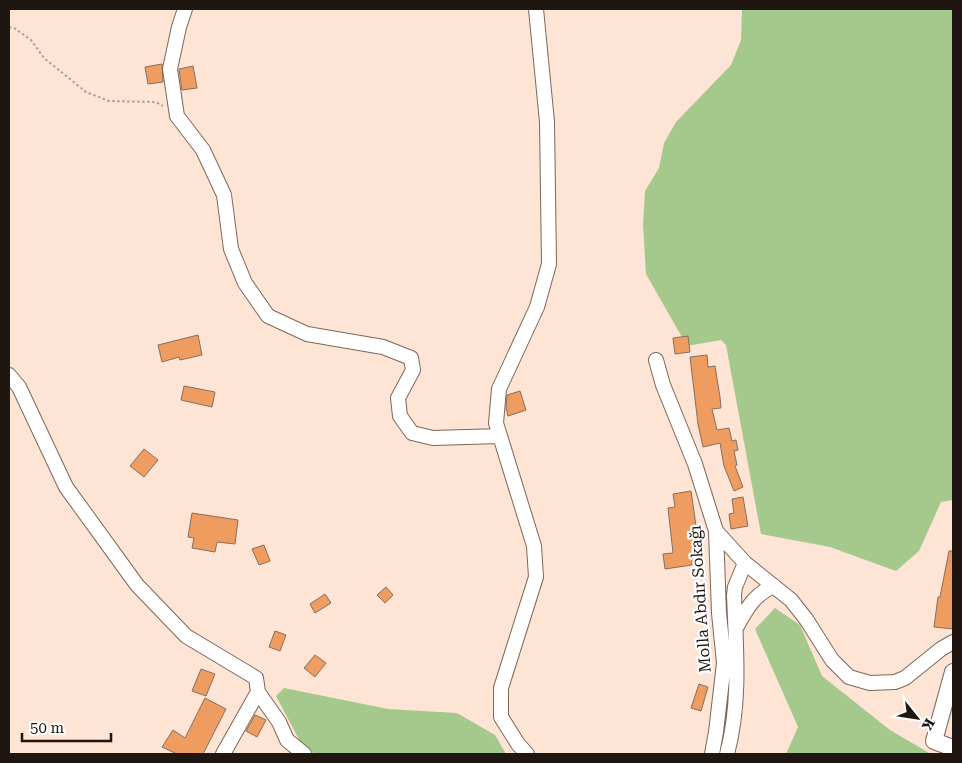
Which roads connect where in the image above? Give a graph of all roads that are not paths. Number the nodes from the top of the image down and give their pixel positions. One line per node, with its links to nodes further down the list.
1 (185, 9): 5 (street)
2 (536, 9): 5 (street)
3 (656, 360): 6 (street, Molla Abdır Sokağı)
4 (9, 375): 12 (street)
5 (500, 436): 16 (street)
6 (716, 531): 7 (street); 17 (street, Molla Abdır Sokağı)
7 (745, 562): 8 (street); 9 (street)
8 (774, 586): 9 (street); 10 (street)
9 (736, 628): 18 (street)
10 (953, 642)
11 (953, 672): 13 (street)
12 (258, 692): 14 (street); 15 (street)
13 (953, 748)
14 (223, 754)
15 (304, 754)
16 (527, 754)
17 (712, 754)
18 (727, 754)

